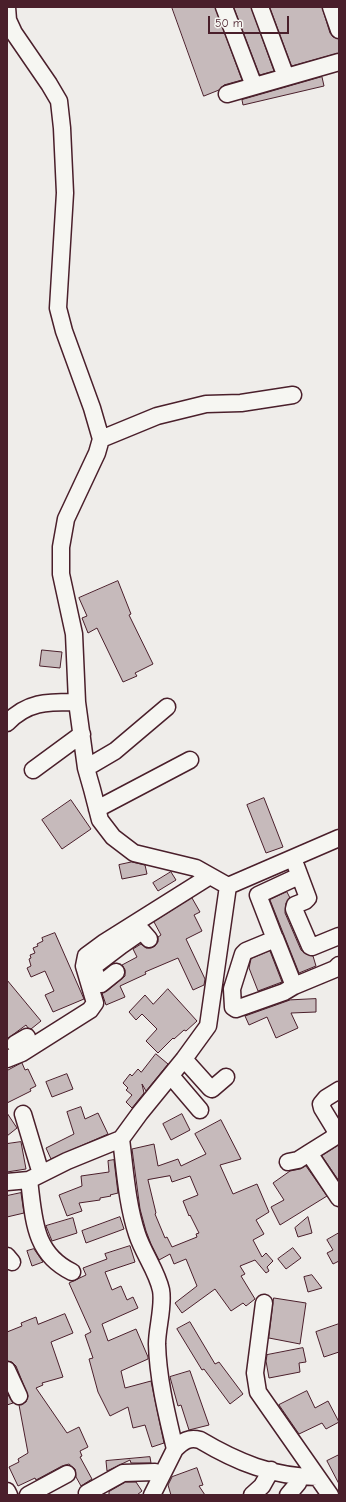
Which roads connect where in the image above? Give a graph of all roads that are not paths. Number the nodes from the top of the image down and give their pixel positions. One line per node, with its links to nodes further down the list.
1 (7, 7): 11 (street)
2 (224, 7): 8 (street)
3 (260, 7): 7 (street)
4 (331, 7): 5 (street)
5 (339, 30)
6 (339, 62): 7 (street)
7 (286, 77): 8 (street)
8 (254, 86): 9 (street)
9 (227, 94)
10 (293, 395): 11 (street)
11 (100, 439): 12 (street)
12 (77, 702): 14 (street); 15 (street)
13 (167, 707): 17 (street)
14 (7, 723)
15 (82, 734): 17 (street); 18 (street)
16 (190, 760): 19 (street)
17 (86, 768): 19 (street)
18 (32, 770)
19 (97, 809): 22 (street)
20 (339, 838): 21 (street)
21 (293, 859): 23 (street); 24 (street)
22 (210, 876): 25 (street); 30 (street)
23 (299, 876): 26 (street); 27 (street)
24 (251, 877): 25 (street); 26 (street)
25 (228, 886): 35 (street)
26 (258, 895): 28 (street)
27 (339, 936)
28 (275, 938): 32 (street); 32 (street)
29 (149, 940): 30 (street)
30 (110, 952): 33 (street)
31 (339, 965): 32 (street)
32 (294, 986)
33 (18, 1046): 34 (street)
34 (7, 1059)
35 (189, 1064): 36 (street); 37 (street)
36 (226, 1076)
37 (174, 1080): 39 (street); 41 (street)
38 (338, 1093): 42 (street)
39 (200, 1110)
40 (23, 1114): 44 (street)
41 (121, 1138): 44 (street); 51 (street)
42 (309, 1153): 43 (street); 46 (street)
43 (288, 1162)
44 (35, 1177): 45 (street); 47 (street)
45 (7, 1182)
46 (339, 1198)
47 (72, 1272)
48 (264, 1303): 56 (street)
49 (8, 1377): 50 (street)
50 (19, 1396)
51 (175, 1449): 52 (street); 54 (street)
52 (271, 1470): 55 (street); 62 (street)
53 (67, 1474): 60 (street)
54 (161, 1476): 58 (street); 61 (street)
55 (300, 1477): 56 (street); 63 (street)
56 (317, 1477): 64 (street)
57 (7, 1491): 59 (street)
58 (87, 1493)
59 (9, 1495)
60 (28, 1495)
61 (152, 1495)
62 (252, 1495)
63 (288, 1495)
64 (330, 1495)

